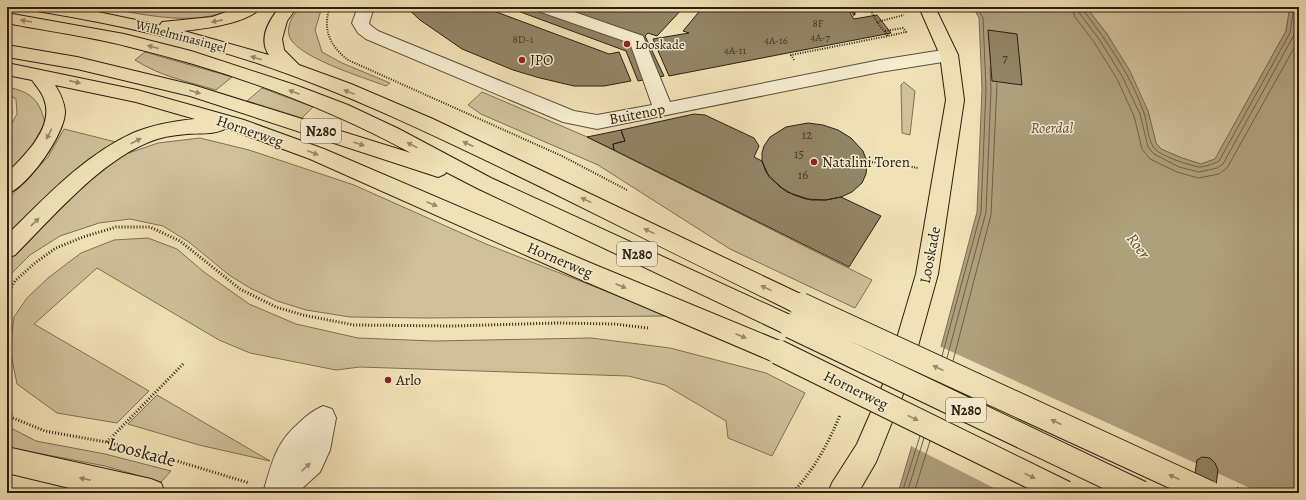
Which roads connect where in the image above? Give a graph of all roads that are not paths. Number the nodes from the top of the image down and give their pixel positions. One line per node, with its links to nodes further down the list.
1 (43, 7): 8 (main road, Wilhelminasingel / N280)
2 (253, 7): 8 (main road, one-way to 8)
3 (289, 7): 13 (main road)
4 (366, 7): 15 (street, Buitenop)
5 (544, 7): 15 (street)
6 (927, 7): 10 (main road, Looskade)
7 (7, 18): 11 (main road, Wilhelminasingel / N280, one-way to 7)
8 (149, 27): 13 (main road, Wilhelminasingel / N280, one-way to 8)
9 (7, 51): 17 (main road, Hornerweg / N280, one-way to 17)
10 (949, 55): 15 (street, Buitenop); 23 (main road, Looskade)
11 (191, 57): 17 (main road, Hornerweg / N280, one-way to 11)
12 (7, 69): 14 (main road, N280)
13 (293, 70): 20 (main road, Hornerweg / N280, one-way to 13)
14 (37, 74): 16 (main road, Hornerweg / N280, one-way to 16); 18 (main road, one-way to 18)
15 (664, 109)
16 (237, 125): 19 (main road, one-way to 16); 24 (main road, Hornerweg / N280, one-way to 24, bridge)
17 (484, 183): 20 (main road, Hornerweg / N280)
18 (7, 186)
19 (7, 249)
20 (796, 315): 25 (main road, Hornerweg / N280, bridge); 26 (main road, Hornerweg / N280, one-way to 20, bridge)
21 (7, 460): 22 (main road, one-way to 21)
22 (151, 493)
23 (842, 493)
24 (1065, 493)
25 (1141, 493)
26 (1209, 493)

